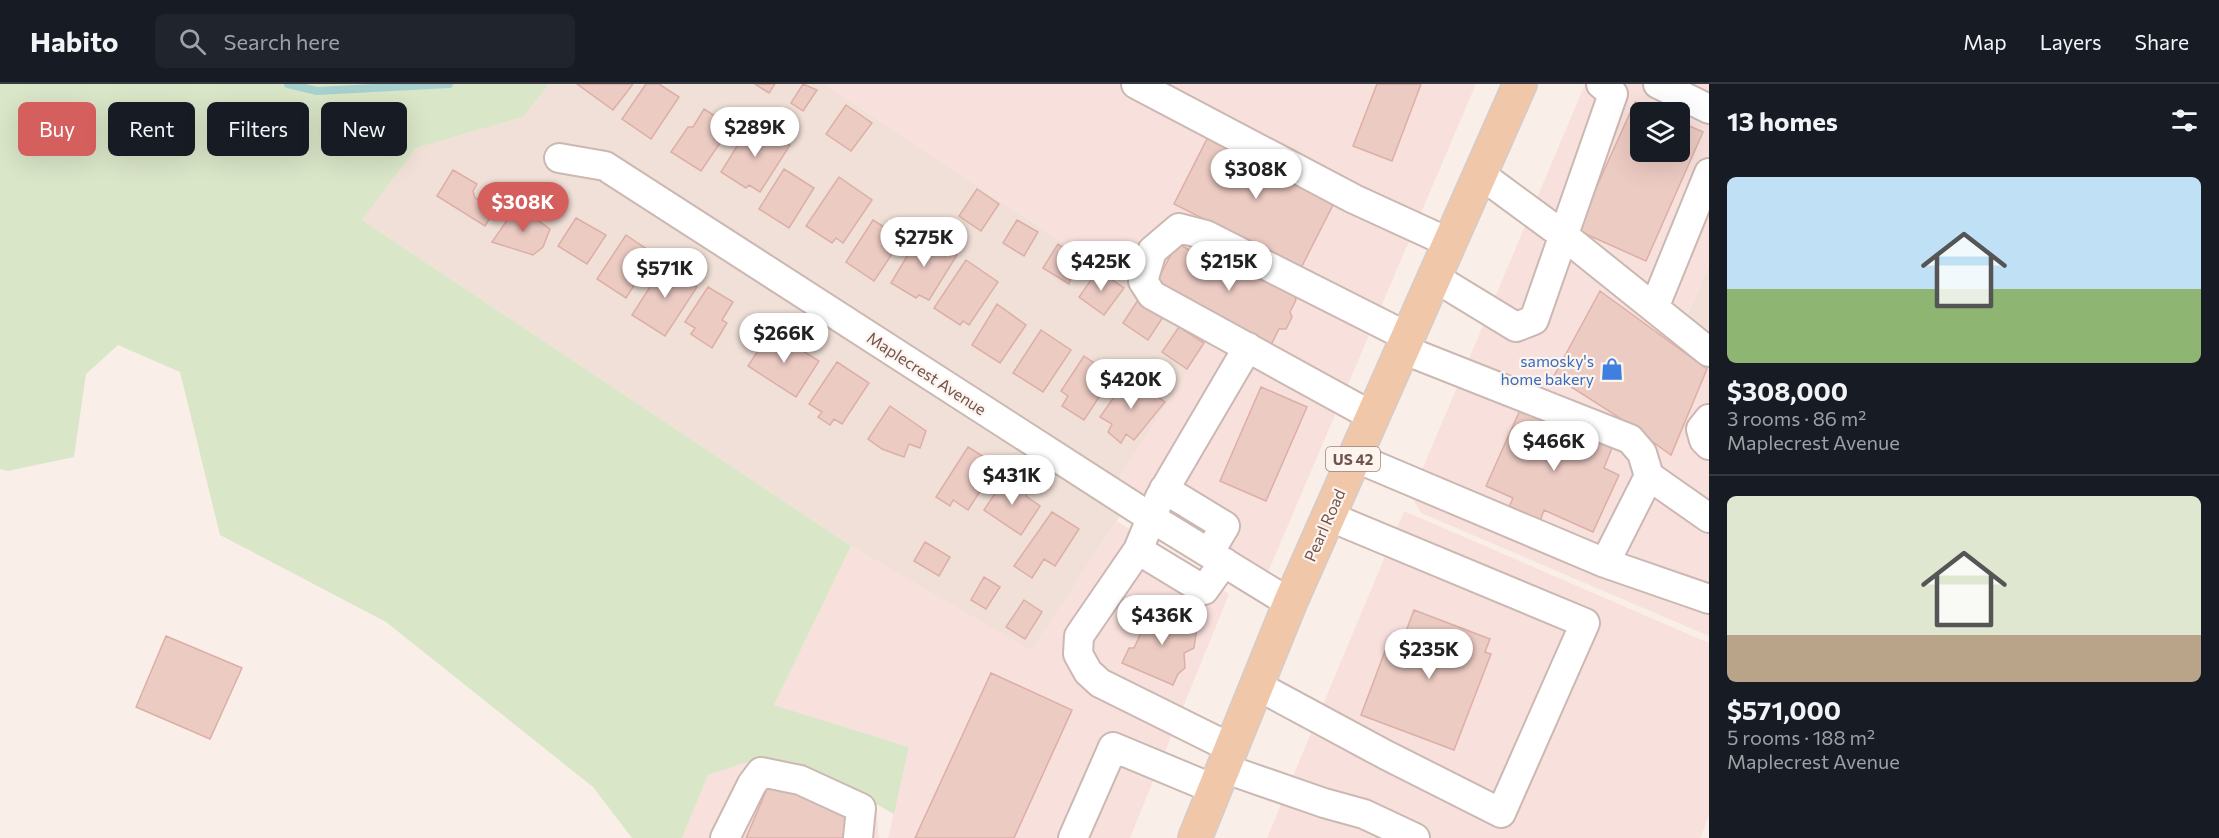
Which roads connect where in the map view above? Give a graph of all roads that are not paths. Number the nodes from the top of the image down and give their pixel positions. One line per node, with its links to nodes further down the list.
1 (1136, 84): 10 (street)
2 (1520, 84): 8 (main road, Pearl Road / US 42)
3 (1658, 84): 5 (street)
4 (1616, 87): 9 (street)
5 (1709, 109)
6 (559, 158): 23 (street, Maplecrest Avenue)
7 (1709, 173): 12 (street)
8 (1480, 174): 9 (street); 10 (main road, Pearl Road / US 42)
9 (1563, 235): 11 (street); 12 (street)
10 (1450, 243): 11 (main road, Pearl Road / US 42)
11 (1434, 277): 13 (main road, Pearl Road / US 42)
12 (1654, 308): 15 (street)
13 (1405, 343): 14 (street); 16 (main road, Pearl Road / US 42); 20 (street)
14 (1248, 347): 16 (street); 21 (street)
15 (1709, 352)
16 (1372, 416): 19 (main road, Pearl Road / US 42)
17 (1709, 419): 18 (street)
18 (1709, 445)
19 (1354, 458): 22 (main road, Pearl Road / US 42); 27 (street)
20 (1648, 476): 24 (street); 27 (street)
21 (1164, 489): 23 (street); 26 (street)
22 (1328, 516): 29 (main road, Pearl Road / US 42); 30 (street)
23 (1150, 517): 25 (street); 26 (street, Maplecrest Avenue)
24 (1709, 518)
25 (1138, 550): 26 (street); 31 (street)
26 (1216, 557): 29 (street, Maplecrest Avenue)
27 (1605, 563): 28 (street)
28 (1709, 599)
29 (1290, 603): 30 (main road, Pearl Road / US 42)
30 (1256, 685): 31 (main road, Pearl Road / US 42)
31 (1223, 769): 32 (street); 35 (street); 36 (main road, Pearl Road / US 42)
32 (1324, 803): 37 (street); 38 (street)
33 (725, 838): 34 (street)
34 (858, 838)
35 (1073, 838)
36 (1194, 838)
37 (1379, 838)
38 (1415, 838)

